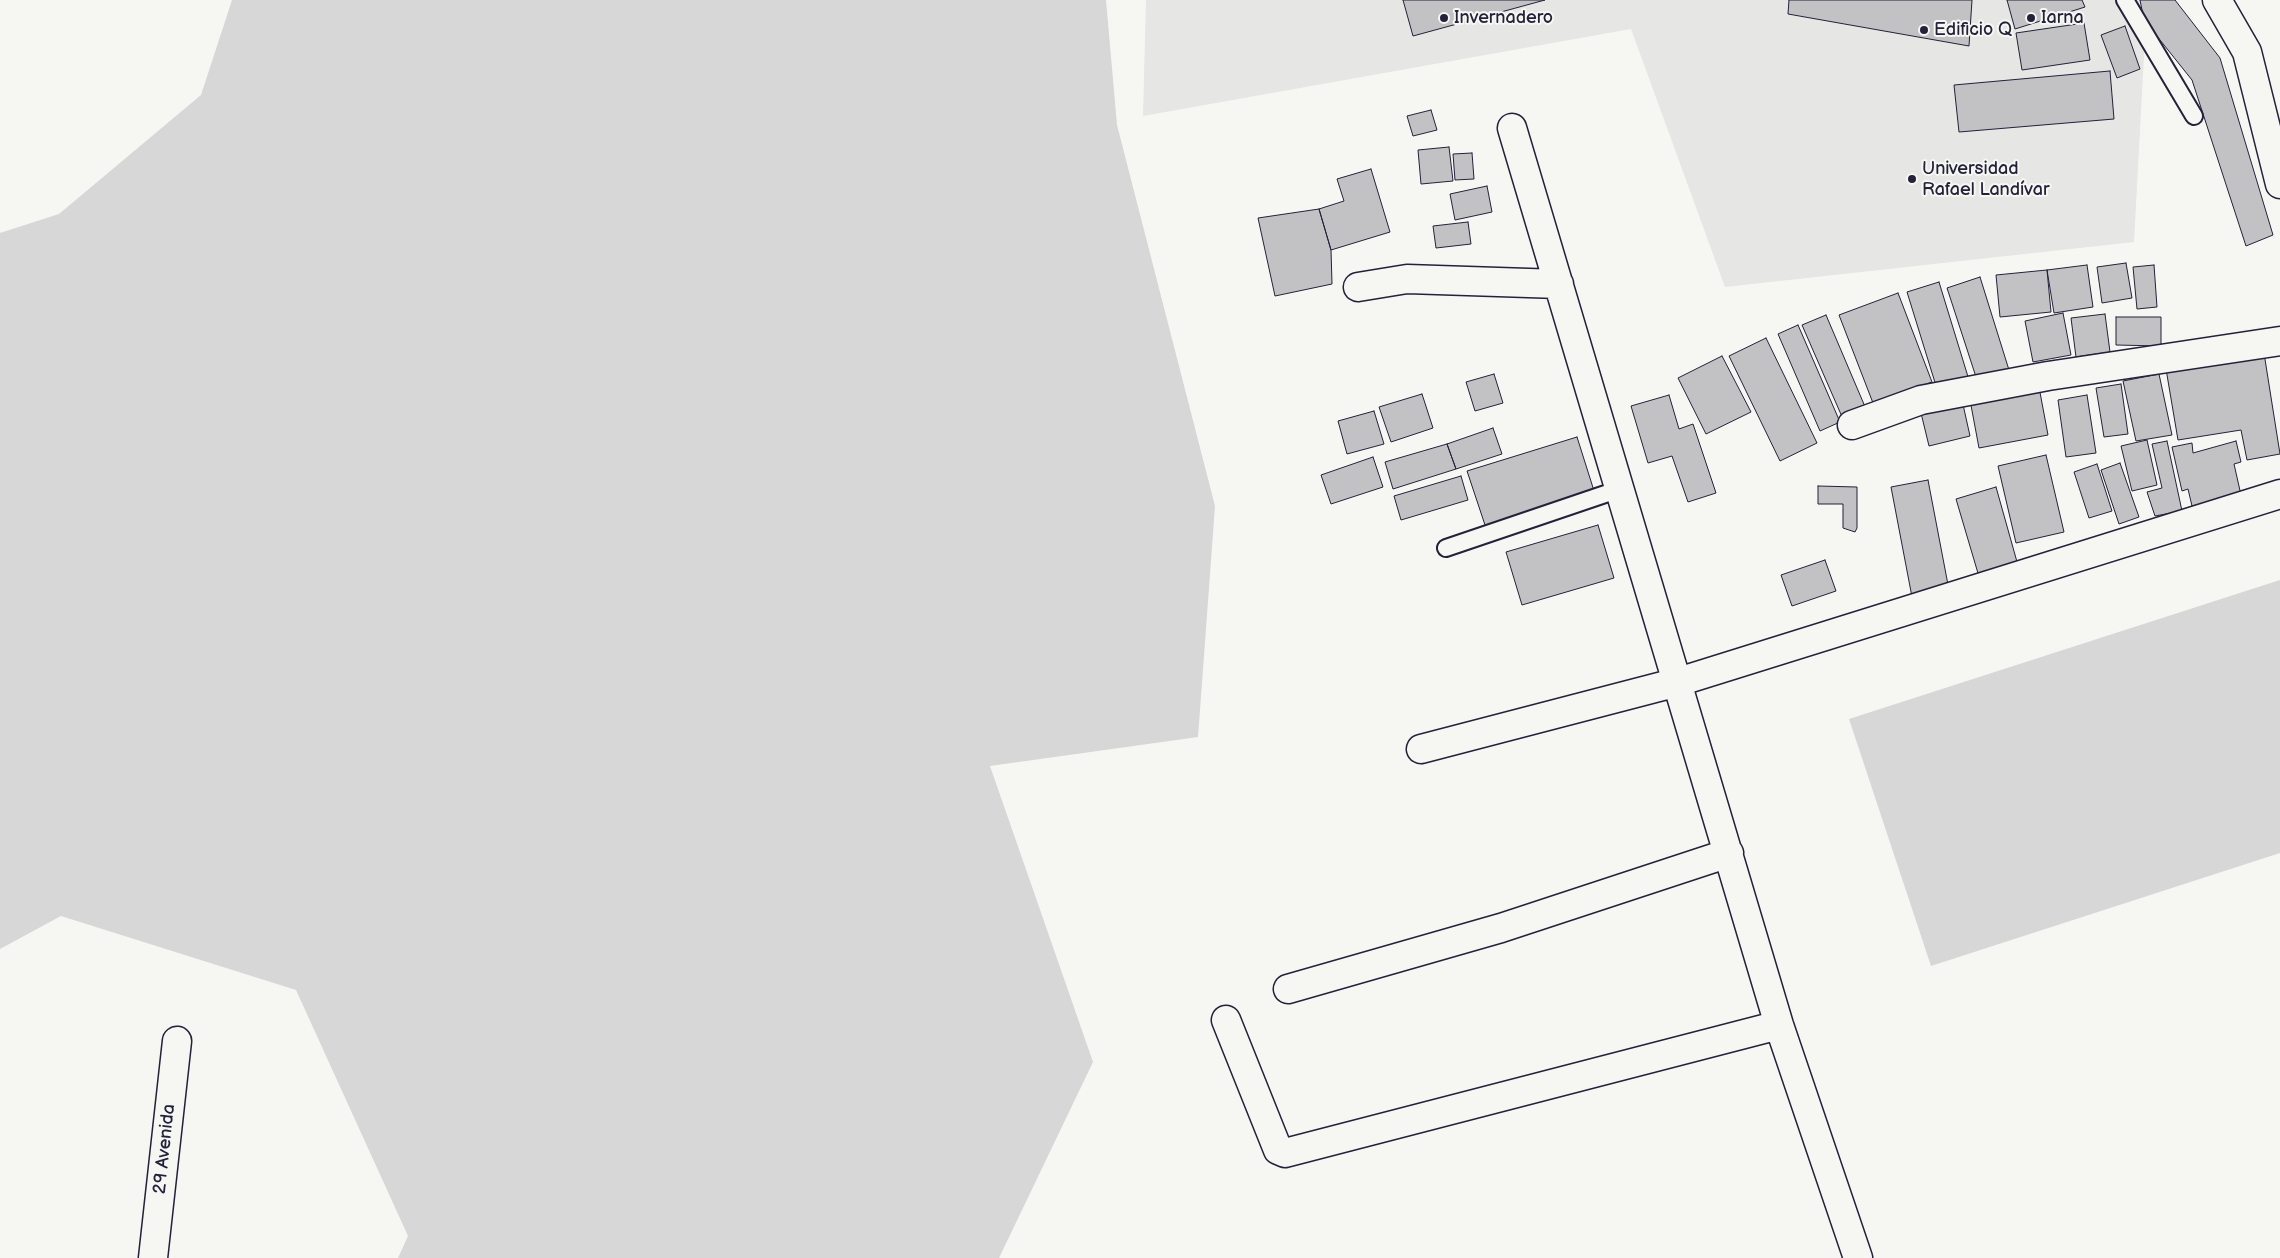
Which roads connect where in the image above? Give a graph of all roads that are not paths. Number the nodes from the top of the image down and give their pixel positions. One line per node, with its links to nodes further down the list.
1 (2125, 0): 3 (lane)
2 (2217, 0): 5 (street)
3 (2194, 116)
4 (1512, 128): 6 (street)
5 (2280, 184)
6 (1559, 284): 7 (street); 10 (street)
7 (1358, 287)
8 (2280, 341): 9 (street)
9 (1852, 424)
10 (1620, 489): 12 (lane); 13 (street)
11 (2280, 494): 13 (street)
12 (1446, 548)
13 (1678, 682): 14 (street); 15 (street)
14 (1421, 749)
15 (1728, 853): 16 (street); 18 (street)
16 (1288, 989)
17 (1226, 1020): 18 (street)
18 (1779, 1025): 21 (street)
19 (177, 1041): 20 (street, 29 Avenida)
20 (153, 1258)
21 (1858, 1258)

